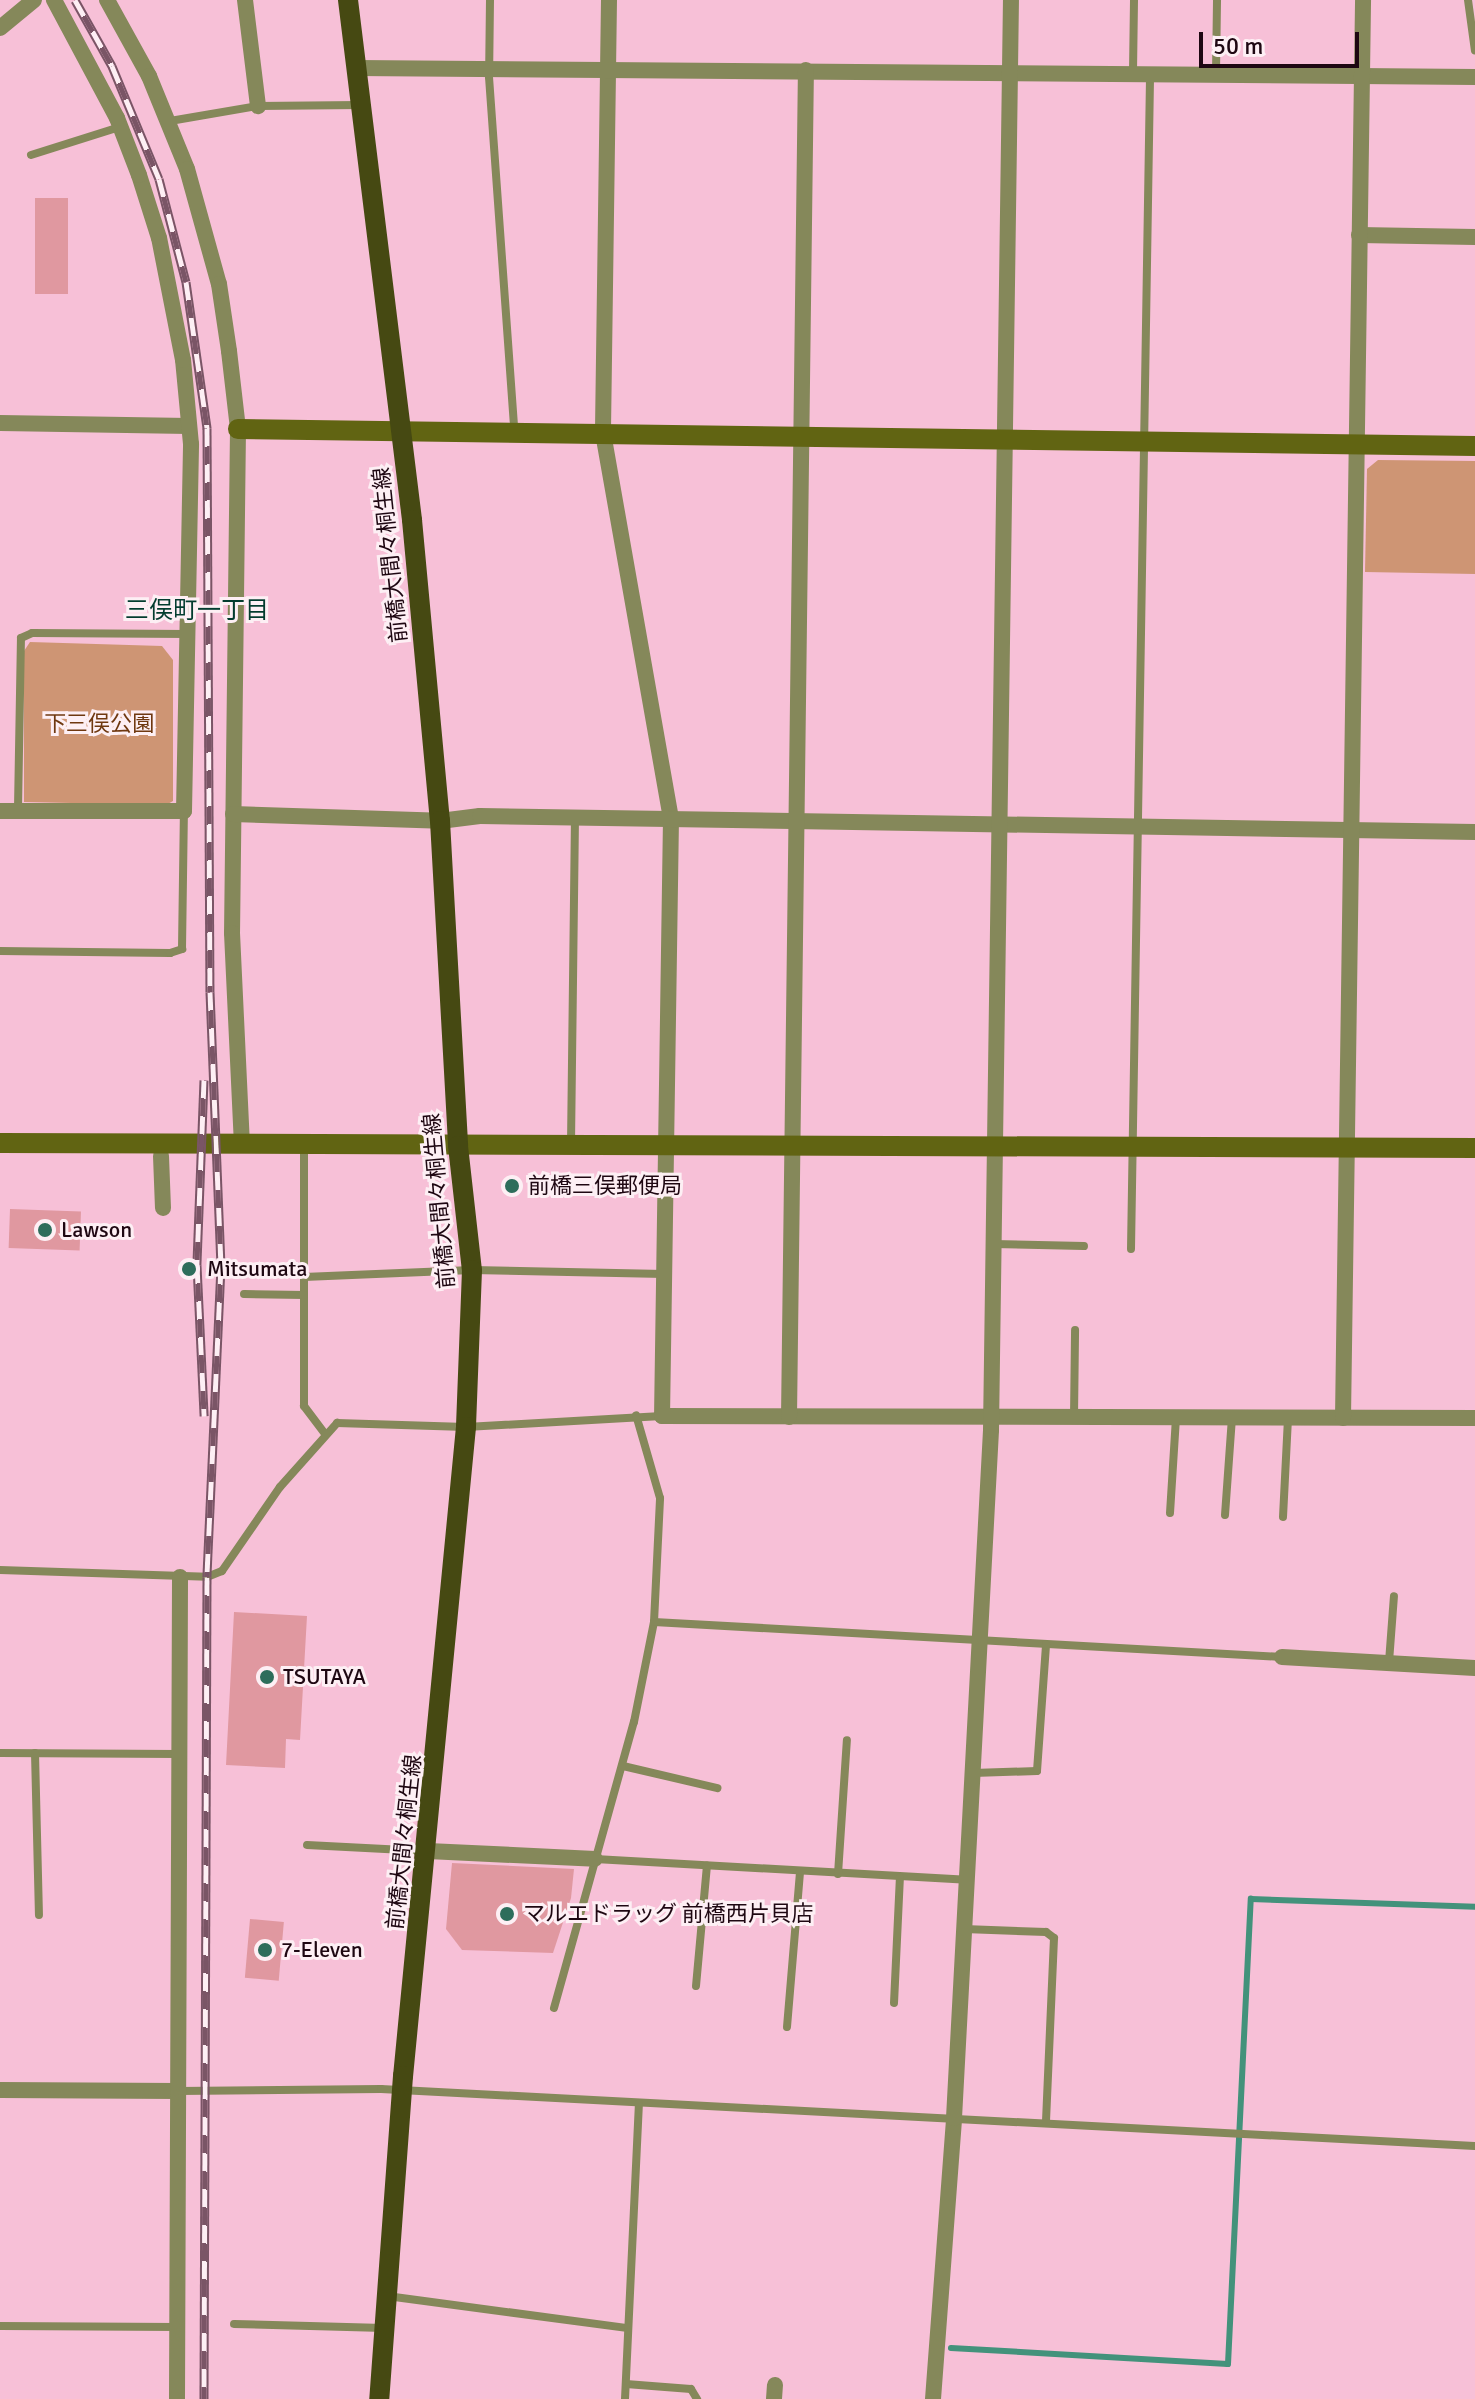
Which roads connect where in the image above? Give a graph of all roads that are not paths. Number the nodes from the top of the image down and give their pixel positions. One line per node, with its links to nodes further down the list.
1 (34, 0): 13 (street)
2 (54, 0): 28 (street)
3 (107, 0): 27 (street)
4 (245, 0): 26 (street)
5 (348, 0): 17 (main road, 前橋大間々桐生線)
6 (490, 0): 15 (lane)
7 (609, 0): 16 (street)
8 (1011, 0): 19 (street)
9 (1134, 0): 20 (lane)
10 (1217, 0): 22 (lane)
11 (1363, 0): 23 (street)
12 (1468, 0): 14 (lane)
13 (0, 28)
14 (1475, 51)
15 (489, 67): 16 (street); 17 (street); 36 (lane)
16 (608, 67): 18 (street); 37 (street)
17 (356, 68): 25 (main road, 前橋大間々桐生線)
18 (806, 70): 19 (street); 38 (street)
19 (1010, 71): 20 (street); 39 (street)
20 (1133, 72): 21 (street)
21 (1150, 72): 22 (street); 40 (lane)
22 (1216, 73): 23 (street)
23 (1362, 76): 24 (street); 30 (street)
24 (1475, 77)
25 (360, 105): 26 (lane); 35 (main road, 前橋大間々桐生線)
26 (258, 106): 27 (lane)
27 (170, 121): 34 (street)
28 (120, 126): 29 (lane); 33 (street)
29 (31, 155)
30 (1359, 235): 31 (street); 41 (street)
31 (1475, 237)
32 (0, 423): 33 (street)
33 (189, 426): 43 (street)
34 (238, 429): 35 (street); 47 (street)
35 (400, 429): 36 (street); 50 (main road, 前橋大間々桐生線)
36 (514, 431): 37 (street)
37 (603, 433): 38 (street); 49 (street)
38 (803, 435): 39 (street); 51 (street)
39 (1004, 439): 40 (street); 52 (street)
40 (1143, 440): 41 (street); 53 (lane)
41 (1357, 445): 42 (street); 54 (street)
42 (1475, 446)
43 (189, 634): 44 (lane); 46 (street)
44 (18, 808): 45 (street); 46 (street)
45 (0, 811)
46 (184, 811): 56 (lane)
47 (233, 814): 50 (street); 58 (street)
48 (575, 817): 49 (street); 50 (street); 60 (lane)
49 (671, 818): 51 (street); 61 (street)
50 (440, 821): 65 (main road, 前橋大間々桐生線)
51 (798, 821): 52 (street); 62 (street)
52 (998, 824): 53 (street); 63 (street)
53 (1138, 826): 54 (street); 64 (lane)
54 (1350, 829): 55 (street); 66 (street)
55 (1475, 832)
56 (0, 951)
57 (0, 1143): 58 (street)
58 (242, 1144): 59 (street)
59 (304, 1144): 65 (street); 75 (lane)
60 (571, 1144): 61 (street); 65 (street)
61 (666, 1144): 62 (street); 74 (street)
62 (792, 1145): 63 (street); 81 (street)
63 (993, 1145): 64 (street); 70 (street)
64 (1133, 1145): 66 (street); 72 (lane)
65 (458, 1146): 73 (main road, 前橋大間々桐生線)
66 (1345, 1147): 67 (street); 87 (street)
67 (1475, 1148)
68 (161, 1156): 69 (street)
69 (163, 1208)
70 (991, 1244): 71 (lane); 82 (street)
71 (1084, 1246)
72 (1131, 1249)
73 (472, 1270): 74 (lane); 75 (lane); 89 (main road, 前橋大間々桐生線)
74 (664, 1274): 80 (street)
75 (304, 1277): 77 (lane)
76 (244, 1294): 77 (lane)
77 (304, 1295): 90 (lane)
78 (1075, 1330): 83 (lane)
79 (636, 1415): 80 (lane); 89 (lane); 97 (lane)
80 (662, 1416): 81 (street)
81 (789, 1417): 82 (street)
82 (989, 1418): 83 (street); 98 (street)
83 (1074, 1418): 84 (street)
84 (1176, 1418): 85 (street); 91 (lane)
85 (1232, 1418): 86 (street); 92 (lane)
86 (1288, 1418): 87 (street); 93 (lane)
87 (1343, 1418): 88 (street)
88 (1475, 1418)
89 (466, 1427): 90 (lane); 111 (main road, 前橋大間々桐生線)
90 (324, 1433): 95 (lane)
91 (1170, 1513)
92 (1225, 1515)
93 (1283, 1517)
94 (0, 1570): 95 (lane)
95 (180, 1577): 106 (street)
96 (1394, 1596): 101 (lane)
97 (654, 1622): 98 (lane); 107 (lane)
98 (979, 1641): 99 (lane); 108 (street)
99 (1046, 1644): 100 (lane); 108 (lane)
100 (1282, 1657): 101 (street)
101 (1389, 1663): 102 (street)
102 (1475, 1668)
103 (847, 1740): 115 (lane)
104 (0, 1753): 105 (lane)
105 (35, 1753): 106 (lane); 118 (lane)
106 (178, 1754): 125 (street)
107 (623, 1766): 109 (lane); 112 (lane)
108 (972, 1772): 117 (street)
109 (717, 1788)
110 (307, 1845): 111 (lane)
111 (428, 1851): 112 (street); 126 (main road, 前橋大間々桐生線)
112 (595, 1859): 113 (lane); 122 (lane)
113 (707, 1866): 114 (lane); 120 (lane)
114 (800, 1872): 115 (lane); 123 (lane)
115 (838, 1874): 116 (lane)
116 (900, 1877): 117 (lane); 121 (lane)
117 (966, 1880): 119 (street)
118 (39, 1915)
119 (964, 1929): 128 (street); 129 (lane)
120 (696, 1986)
121 (894, 2003)
122 (554, 2008)
123 (787, 2027)
124 (0, 2090): 125 (street)
125 (178, 2091): 126 (lane); 134 (street)
126 (402, 2092): 127 (lane); 131 (main road, 前橋大間々桐生線)
127 (639, 2103): 128 (lane); 135 (lane)
128 (954, 2118): 129 (lane); 142 (street)
129 (1046, 2123): 130 (lane)
130 (1475, 2146)
131 (387, 2296): 135 (lane); 136 (main road, 前橋大間々桐生線)
132 (234, 2324): 136 (lane)
133 (0, 2326): 134 (lane)
134 (177, 2327): 138 (street)
135 (628, 2328): 137 (lane)
136 (385, 2329): 139 (main road, 前橋大間々桐生線)
137 (626, 2384): 140 (lane); 141 (lane)
138 (177, 2399)
139 (379, 2399)
140 (625, 2399)
141 (697, 2399)
142 (933, 2399)

